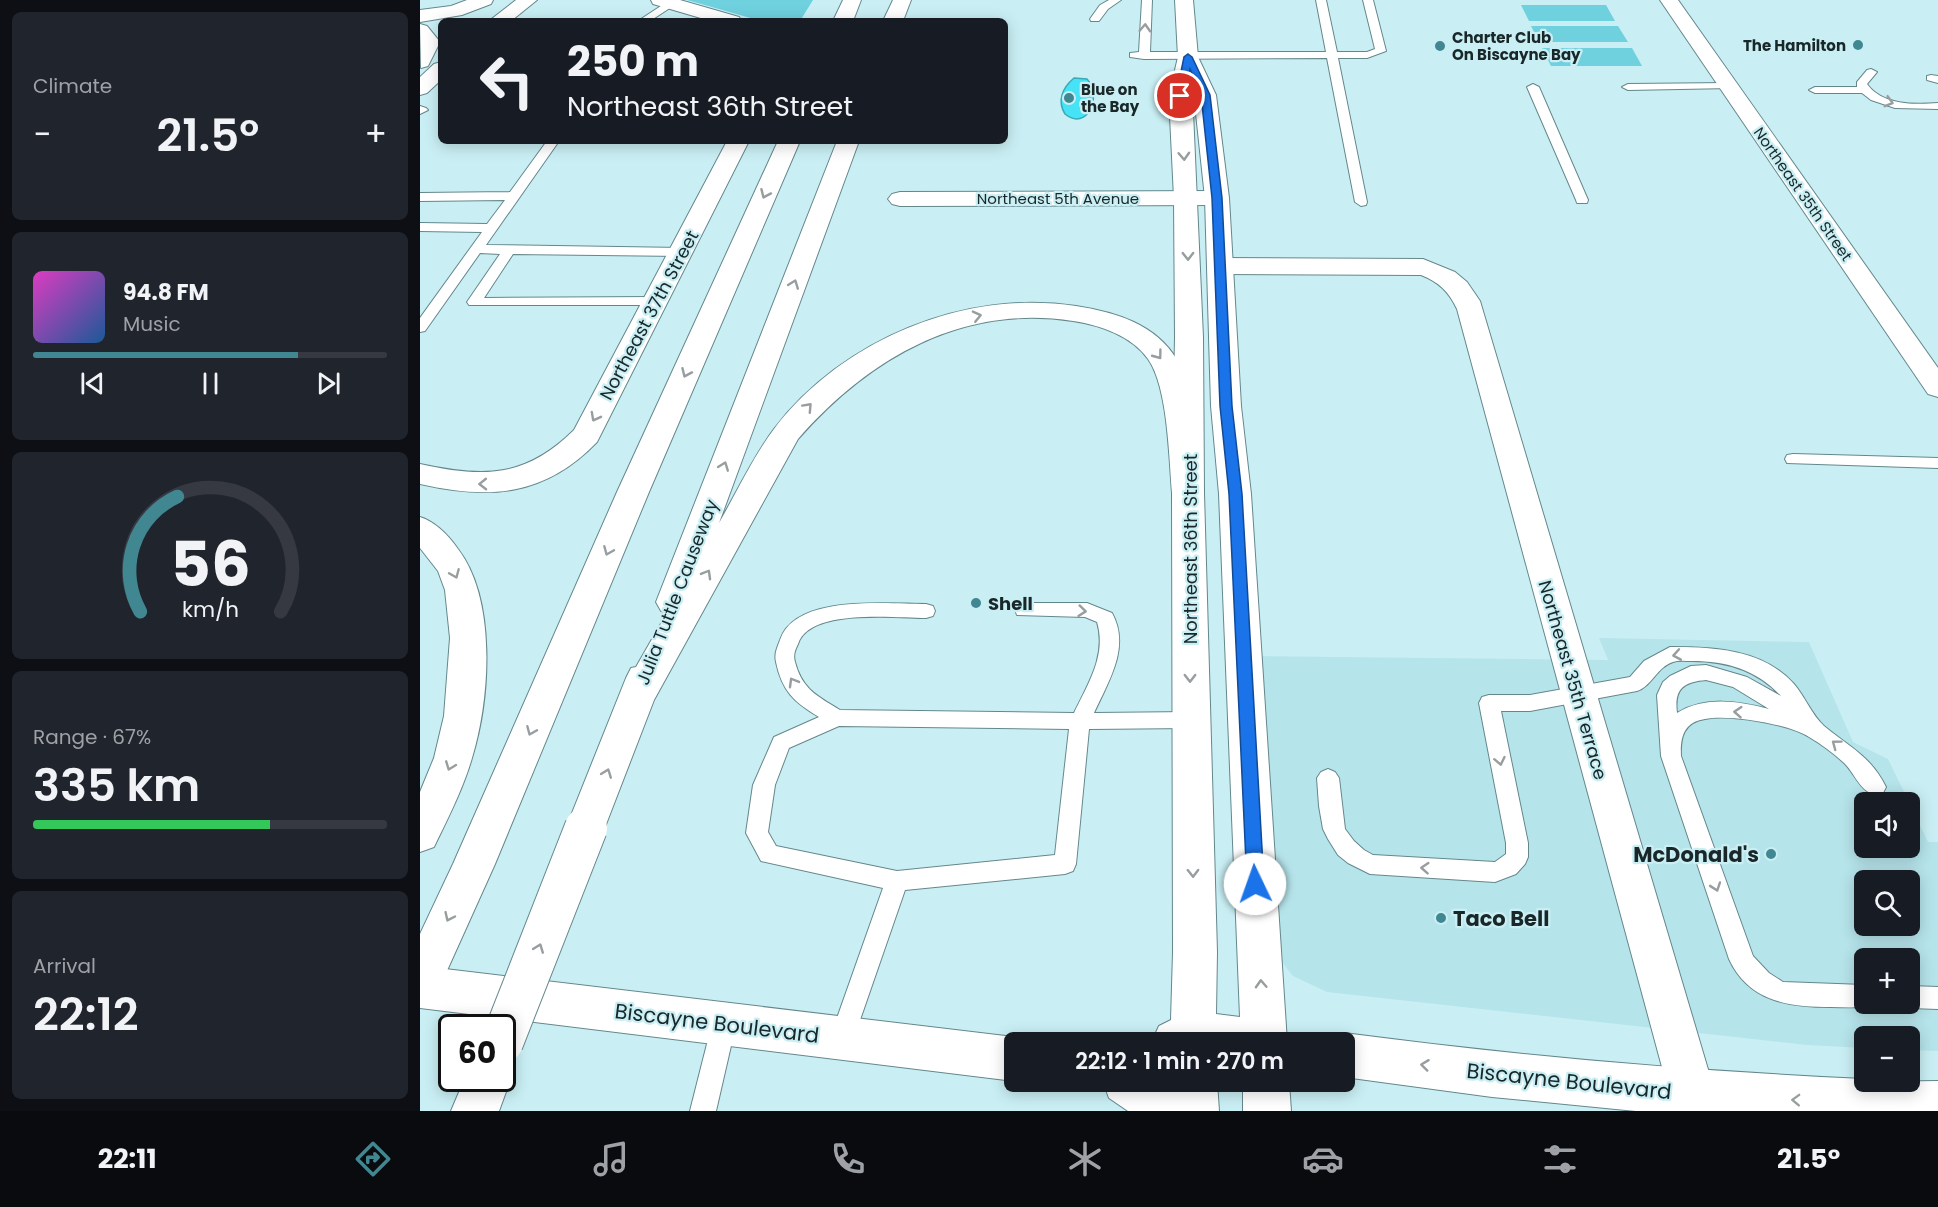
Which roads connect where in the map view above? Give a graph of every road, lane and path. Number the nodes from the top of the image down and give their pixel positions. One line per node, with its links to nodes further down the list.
1 (484, 0): 13 (main road)
2 (501, 0): 14 (main road)
3 (528, 0): 15 (main road)
4 (852, 0): 18 (main road)
5 (902, 0): 19 (main road)
6 (1116, 0): 20 (lane)
7 (1147, 0): 24 (lane, one-way to 7)
8 (1184, 0): 24 (main road, Northeast 36th Street)
9 (1321, 0): 23 (lane)
10 (1368, 0): 23 (lane)
11 (1668, 0): 27 (main road, Northeast 35th Street)
12 (666, 2): 16 (lane); 17 (main road)
13 (420, 16)
14 (477, 18)
15 (503, 18)
16 (647, 18)
17 (722, 18)
18 (844, 18)
19 (894, 18)
20 (1095, 19)
21 (420, 30): 25 (main road)
22 (438, 52): 25 (main road)
23 (1333, 56): 24 (lane); 43 (lane)
24 (1188, 57): 39 (main road, Northeast 36th Street, one-way to 39); 40 (main road, Northeast 36th Street)
25 (429, 72)
26 (1871, 72): 31 (lane)
27 (1728, 86): 29 (lane); 53 (main road, Northeast 35th Street)
28 (1533, 87): 42 (lane)
29 (1628, 87)
30 (1815, 90): 31 (lane)
31 (1864, 90): 32 (lane, one-way to 32)
32 (1938, 106)
33 (551, 144): 38 (lane)
34 (736, 144): 49 (main road, Northeast 37th Street)
35 (788, 144): 72 (main road, one-way to 72)
36 (847, 144): 62 (main road, Julia Tuttle Causeway, one-way to 36)
37 (425, 196): 38 (lane); 44 (lane)
38 (513, 196): 46 (lane)
39 (1186, 198): 40 (main road, Northeast 5th Avenue); 41 (main road, Northeast 5th Avenue); 57 (main road, Northeast 36th Street, one-way to 57)
40 (1217, 198): 50 (main road, Northeast 36th Street)
41 (900, 199)
42 (1582, 200)
43 (1361, 202)
44 (420, 208)
45 (420, 228): 46 (lane)
46 (490, 228): 47 (lane)
47 (476, 249): 48 (lane); 52 (lane)
48 (509, 250): 49 (lane); 51 (lane)
49 (682, 252): 51 (main road, Northeast 37th Street)
50 (1220, 266): 61 (main road, Northeast 35th Terrace); 80 (main road, Northeast 36th Street, one-way to 50)
51 (657, 302): 56 (main road, Northeast 37th Street, one-way to 56)
52 (420, 328)
53 (1938, 388)
54 (1792, 459): 55 (lane)
55 (1938, 463)
56 (420, 474)
57 (1188, 493): 62 (main road, one-way to 57); 64 (main road, Northeast 36th Street, one-way to 64)
58 (420, 528): 70 (main road, one-way to 70)
59 (1024, 610): 65 (lane, one-way to 65)
60 (926, 611): 63 (lane, one-way to 60)
61 (1578, 696): 66 (lane, one-way to 61); 68 (lane, one-way to 68); 88 (main road, Northeast 35th Terrace)
62 (637, 697): 77 (main road, Julia Tuttle Causeway, one-way to 62, bridge)
63 (837, 718): 65 (lane); 71 (lane)
64 (1191, 720): 65 (lane); 79 (main road, Northeast 36th Street, one-way to 79)
65 (1080, 721): 71 (lane)
66 (1815, 730): 67 (lane, one-way to 67); 67 (lane); 69 (lane, one-way to 66)
67 (1670, 738): 74 (lane, one-way to 74)
68 (1328, 778)
69 (1875, 787)
70 (420, 835)
71 (897, 881): 81 (lane)
72 (420, 981)
73 (420, 987): 78 (main road, Biscayne Boulevard)
74 (1854, 996)
75 (1920, 997): 76 (lane)
76 (1938, 998)
77 (513, 1014)
78 (724, 1024): 81 (main road, Biscayne Boulevard); 91 (lane)
79 (1186, 1032)
80 (1263, 1032)
81 (842, 1038): 83 (main road, Biscayne Boulevard)
82 (1355, 1056): 88 (main road, Biscayne Boulevard, one-way to 82)
83 (1004, 1058)
84 (483, 1092): 90 (main road)
85 (1141, 1092): 92 (main road)
86 (1194, 1092): 93 (main road)
87 (1266, 1092): 94 (main road)
88 (1692, 1093): 89 (main road, Biscayne Boulevard, one-way to 88)
89 (1938, 1105)
90 (476, 1111)
91 (703, 1111)
92 (1170, 1111)
93 (1195, 1111)
94 (1267, 1111)

